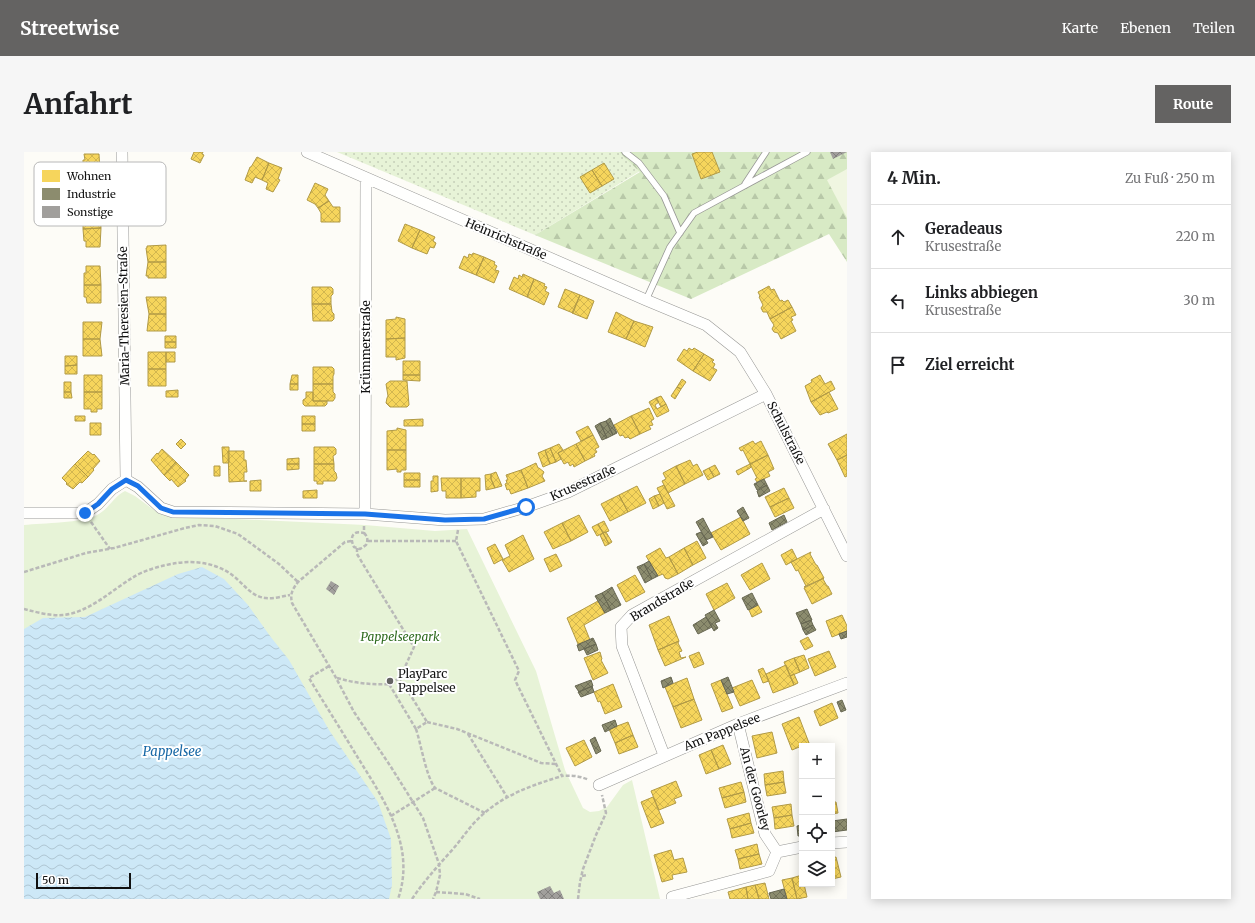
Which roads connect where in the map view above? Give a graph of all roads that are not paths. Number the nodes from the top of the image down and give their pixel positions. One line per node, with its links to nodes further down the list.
1 (122, 152): 6 (street, Maria-Theresien-Straße)
2 (307, 152): 7 (street, Heinrichstraße)
3 (625, 152): 10 (lane)
4 (766, 152): 8 (lane)
5 (807, 152): 8 (lane)
6 (122, 162)
7 (366, 179): 11 (street, Heinrichstraße); 17 (street, Krümmerstraße)
8 (744, 186): 10 (lane)
9 (123, 226): 14 (street, Maria-Theresien-Straße)
10 (680, 233): 11 (lane)
11 (646, 300): 12 (street, Heinrichstraße)
12 (706, 325): 13 (street, Schulstraße)
13 (766, 394): 15 (street, Schulstraße); 17 (street, Krusestraße)
14 (126, 480): 16 (street); 17 (street, Krusestraße)
15 (824, 509): 18 (street, Schulstraße); 21 (street, Brandstraße)
16 (24, 513)
17 (365, 514)
18 (847, 556)
19 (847, 683): 20 (street, Am Pappelsee)
20 (738, 724): 21 (street, Am Pappelsee); 26 (street, An der Goorley)
21 (664, 755): 22 (street, Am Pappelsee)
22 (599, 785)
23 (847, 842): 24 (street)
24 (835, 843)
25 (799, 848): 26 (street)
26 (777, 852): 27 (street)
27 (672, 897)

